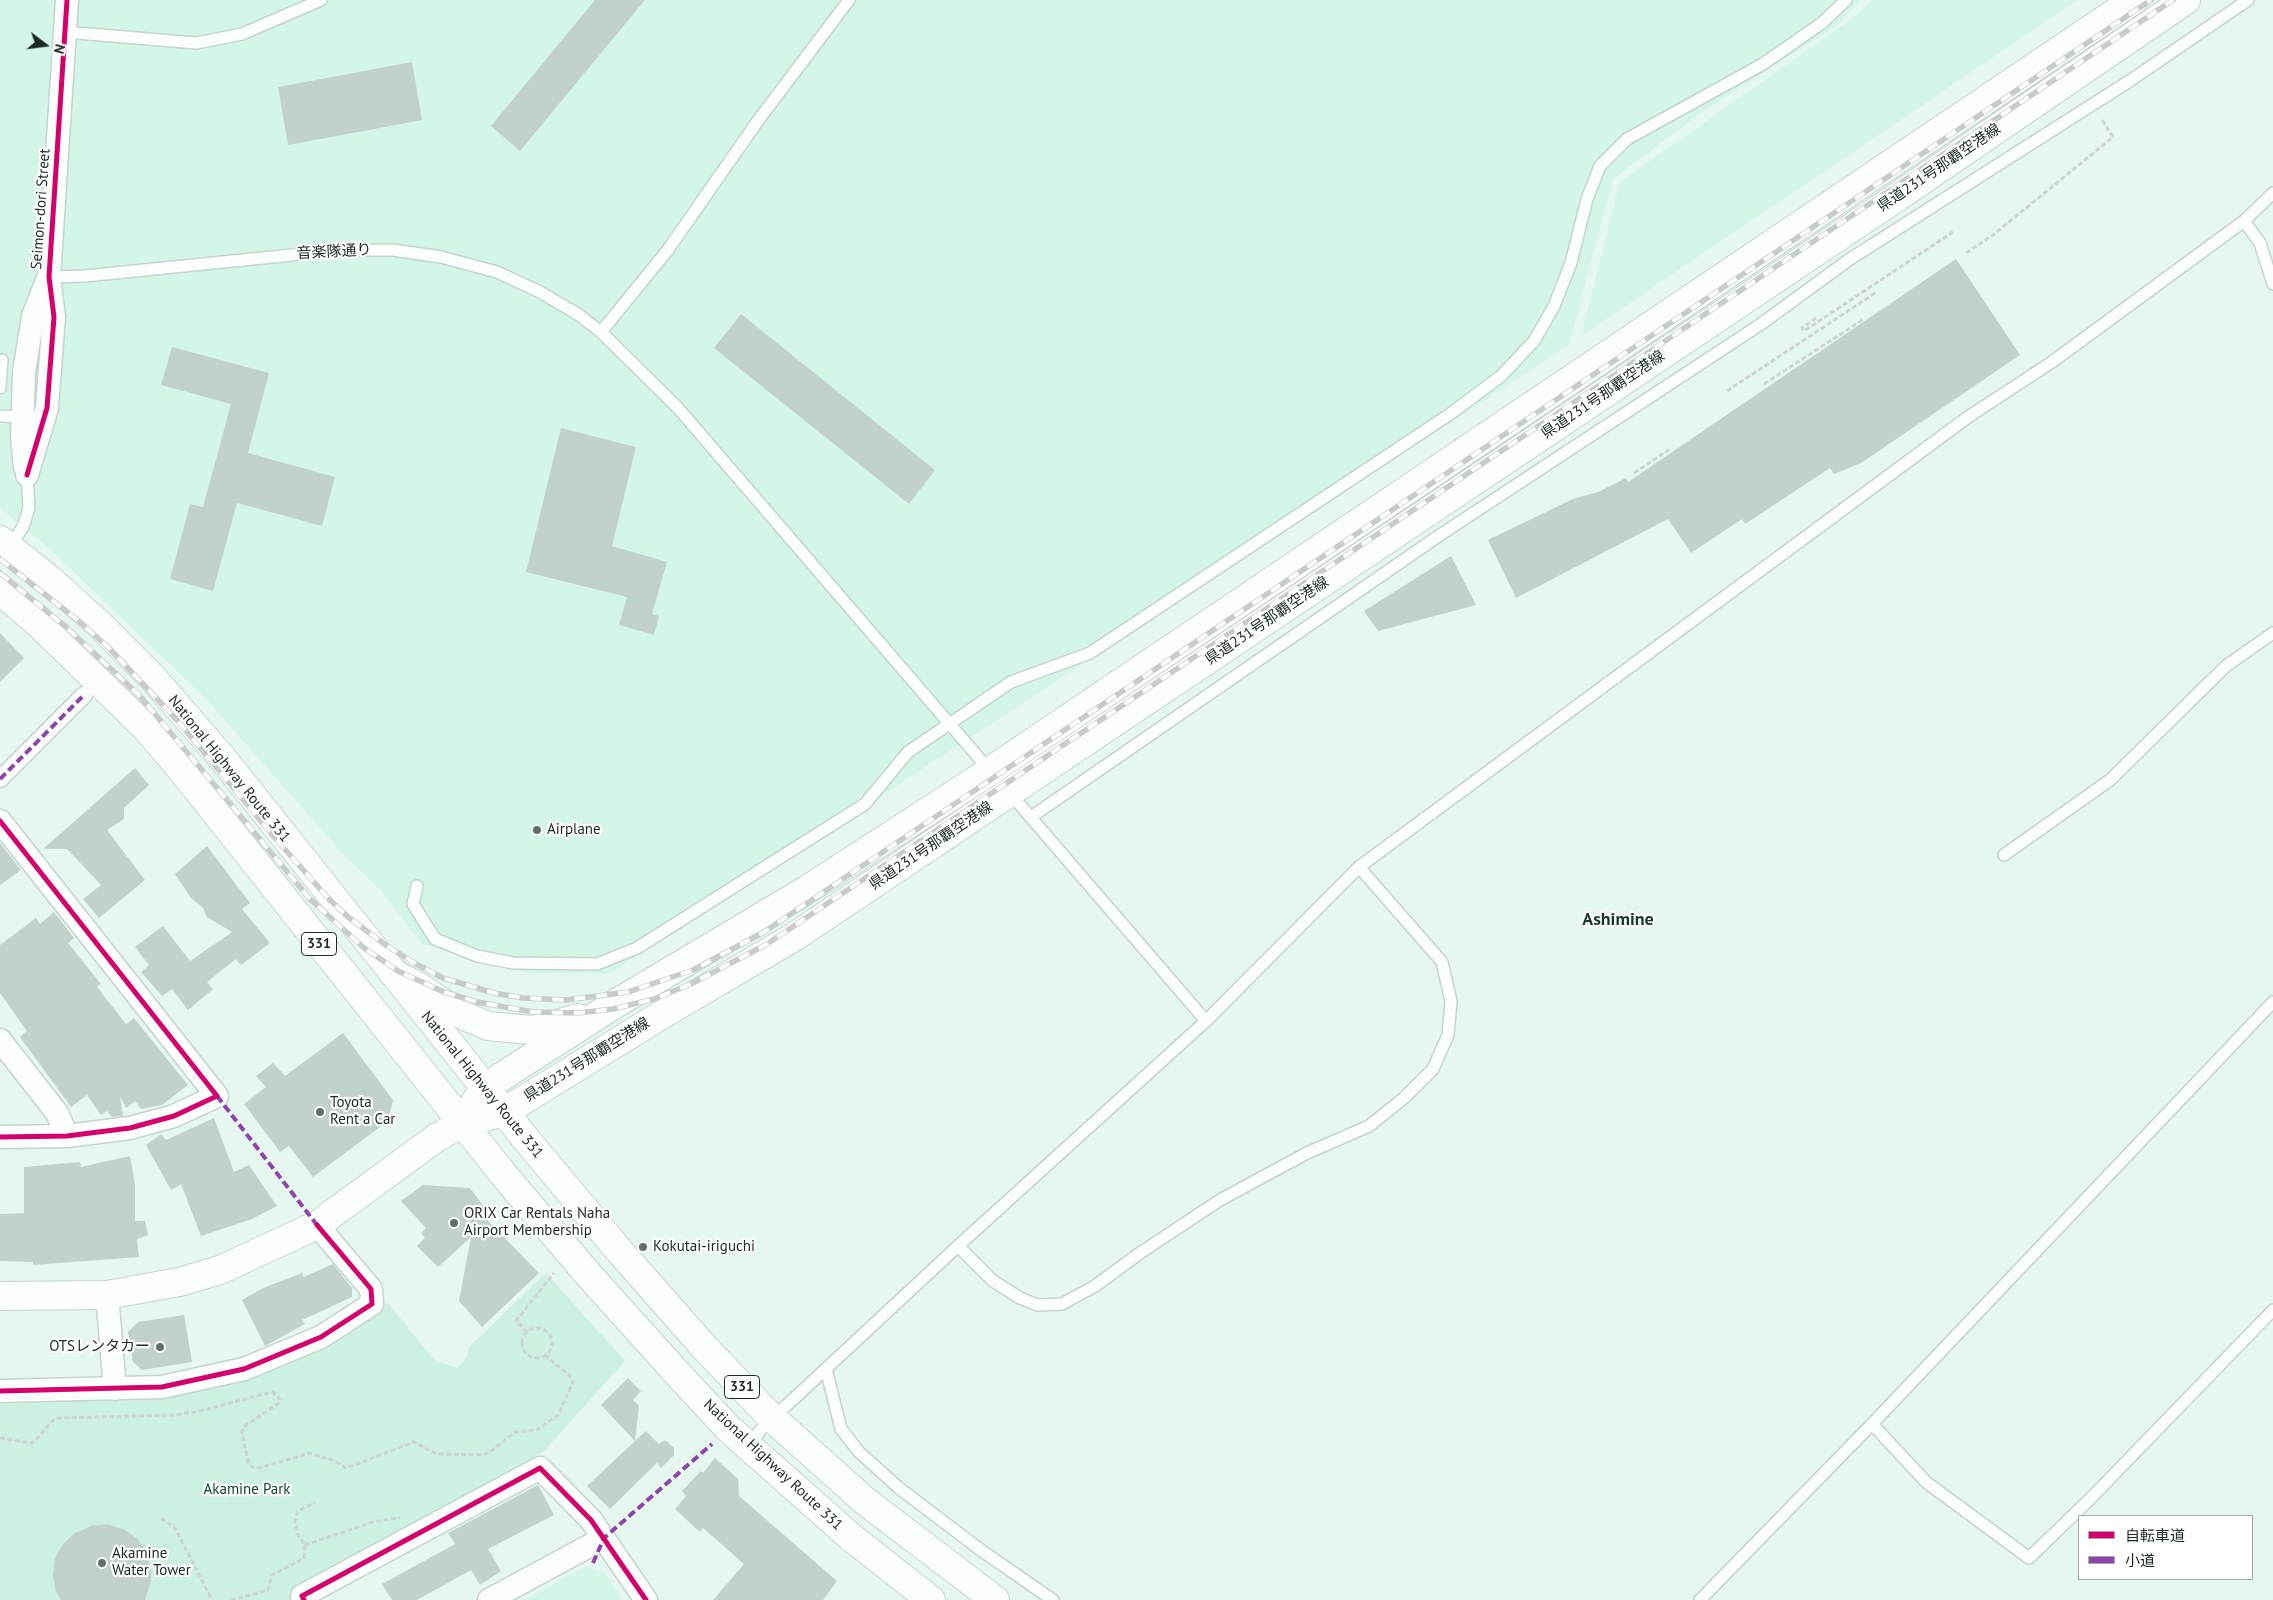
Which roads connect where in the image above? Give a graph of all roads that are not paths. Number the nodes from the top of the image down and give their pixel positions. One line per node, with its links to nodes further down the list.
1 (67, 0): 8 (street, Seimon-dori Street)
2 (322, 0): 8 (lane)
3 (849, 0): 13 (lane)
4 (1846, 0): 22 (lane)
5 (2134, 0): 23 (main road, 県道231号那覇空港線)
6 (2186, 0): 25 (main road, 県道231号那覇空港線)
7 (2248, 0): 26 (lane)
8 (65, 32): 11 (street, Seimon-dori Street)
9 (2273, 193): 10 (lane)
10 (2244, 221): 12 (lane); 29 (lane)
11 (49, 277): 13 (lane, 音楽隊通り); 16 (street, Seimon-dori Street); 17 (street, Seimon-dori Street)
12 (2273, 284)
13 (602, 332): 22 (lane, 音楽隊通り)
14 (2, 360): 15 (lane)
15 (0, 388)
16 (11, 416): 17 (street, Seimon-dori Street)
17 (27, 475): 18 (lane)
18 (3, 548): 31 (main road, National Highway Route 331 / 331)
19 (0, 592): 38 (main road, National Highway Route 331 / 331)
20 (2273, 632): 28 (lane)
21 (84, 695): 24 (street)
22 (949, 724): 23 (lane, 音楽隊通り); 30 (lane)
23 (990, 771): 25 (lane, 音楽隊通り); 33 (main road, 県道231号那覇空港線)
24 (0, 779)
25 (1010, 794): 26 (lane, 音楽隊通り); 37 (main road, 県道231号那覇空港線)
26 (1030, 817): 34 (lane, 音楽隊通り)
27 (0, 821): 40 (street)
28 (2004, 856)
29 (1359, 868): 34 (lane); 42 (lane)
30 (417, 886)
31 (393, 973): 33 (main road); 36 (main road, National Highway Route 331 / 331)
32 (2273, 1002): 50 (lane)
33 (615, 1004): 36 (main road, 県道231号那覇空港線)
34 (1206, 1021): 42 (lane)
35 (0, 1040): 40 (street)
36 (484, 1088): 37 (main road, National Highway Route 331 / 331); 38 (main road, 県道231号那覇空港線)
37 (504, 1112): 38 (main road, 県道231号那覇空港線); 49 (main road, National Highway Route 331 / 331)
38 (462, 1122): 41 (main road); 51 (main road, National Highway Route 331 / 331)
39 (0, 1136): 40 (street)
40 (67, 1136)
41 (317, 1225): 43 (main road); 47 (street)
42 (958, 1246): 46 (lane)
43 (107, 1295): 44 (main road); 47 (street)
44 (0, 1296)
45 (2273, 1310): 50 (lane)
46 (826, 1369): 49 (lane); 58 (lane)
47 (115, 1389): 48 (street)
48 (0, 1391)
49 (771, 1417): 51 (lane); 57 (main road, National Highway Route 331 / 331)
50 (1872, 1424): 59 (lane)
51 (748, 1446): 56 (main road, National Highway Route 331 / 331)
52 (604, 1538): 53 (street); 54 (street); 55 (street)
53 (304, 1600)
54 (489, 1600)
55 (646, 1600)
56 (931, 1600)
57 (995, 1600)
58 (1053, 1600)
59 (1700, 1600)

